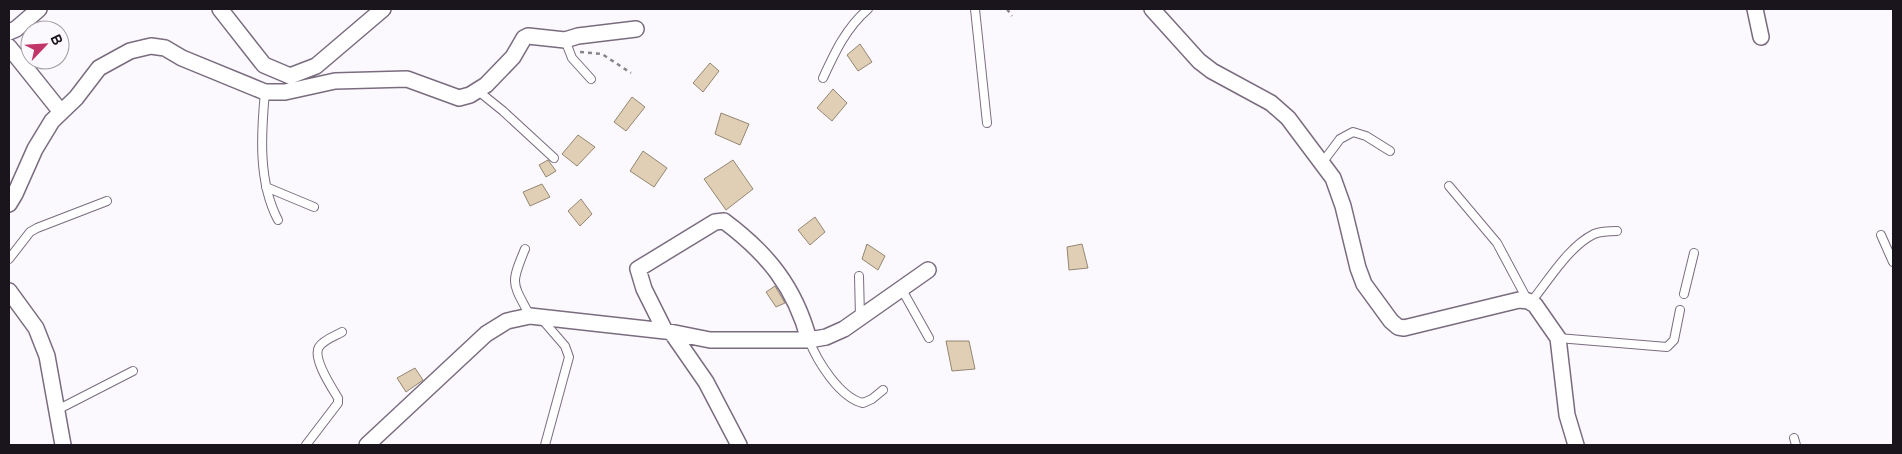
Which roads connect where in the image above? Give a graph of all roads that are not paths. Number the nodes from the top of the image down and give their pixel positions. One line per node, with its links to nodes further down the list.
1 (39, 9): 9 (street)
2 (220, 9): 3 (street)
3 (384, 9)
4 (868, 9): 14 (lane)
5 (975, 9): 18 (lane)
6 (1152, 9): 21 (street)
7 (1755, 9): 10 (street)
8 (636, 29): 11 (street)
9 (9, 32)
10 (1761, 37)
11 (567, 45): 13 (lane); 15 (street)
12 (9, 47): 17 (street)
13 (591, 78)
14 (823, 78)
15 (477, 90): 16 (street); 20 (lane)
16 (265, 92): 17 (street); 23 (lane)
17 (61, 112): 25 (street)
18 (987, 123)
19 (1390, 152): 21 (lane)
20 (554, 158)
21 (1322, 163): 39 (street)
22 (1449, 186): 39 (lane)
23 (266, 188): 26 (lane); 27 (lane)
24 (107, 201): 32 (lane)
25 (9, 204)
26 (314, 207)
27 (278, 220)
28 (1617, 231): 39 (lane)
29 (1881, 235): 33 (lane)
30 (525, 250): 41 (lane)
31 (1694, 253): 38 (lane)
32 (9, 259)
33 (1893, 262)
34 (928, 270): 36 (street)
35 (859, 276): 42 (lane)
36 (901, 288): 42 (street); 45 (lane)
37 (9, 291): 50 (street)
38 (1684, 294)
39 (1529, 302): 46 (street)
40 (1680, 310): 46 (lane)
41 (535, 316): 44 (street); 53 (street); 54 (lane)
42 (860, 317): 47 (street)
43 (342, 332): 52 (lane)
44 (668, 332): 47 (street); 47 (street); 55 (street)
45 (929, 338)
46 (1558, 338): 56 (street)
47 (809, 340): 49 (lane)
48 (133, 371): 50 (lane)
49 (883, 390)
50 (57, 410): 51 (street)
51 (63, 445)
52 (306, 445)
53 (367, 445)
54 (545, 445)
55 (739, 445)
56 (1576, 445)

